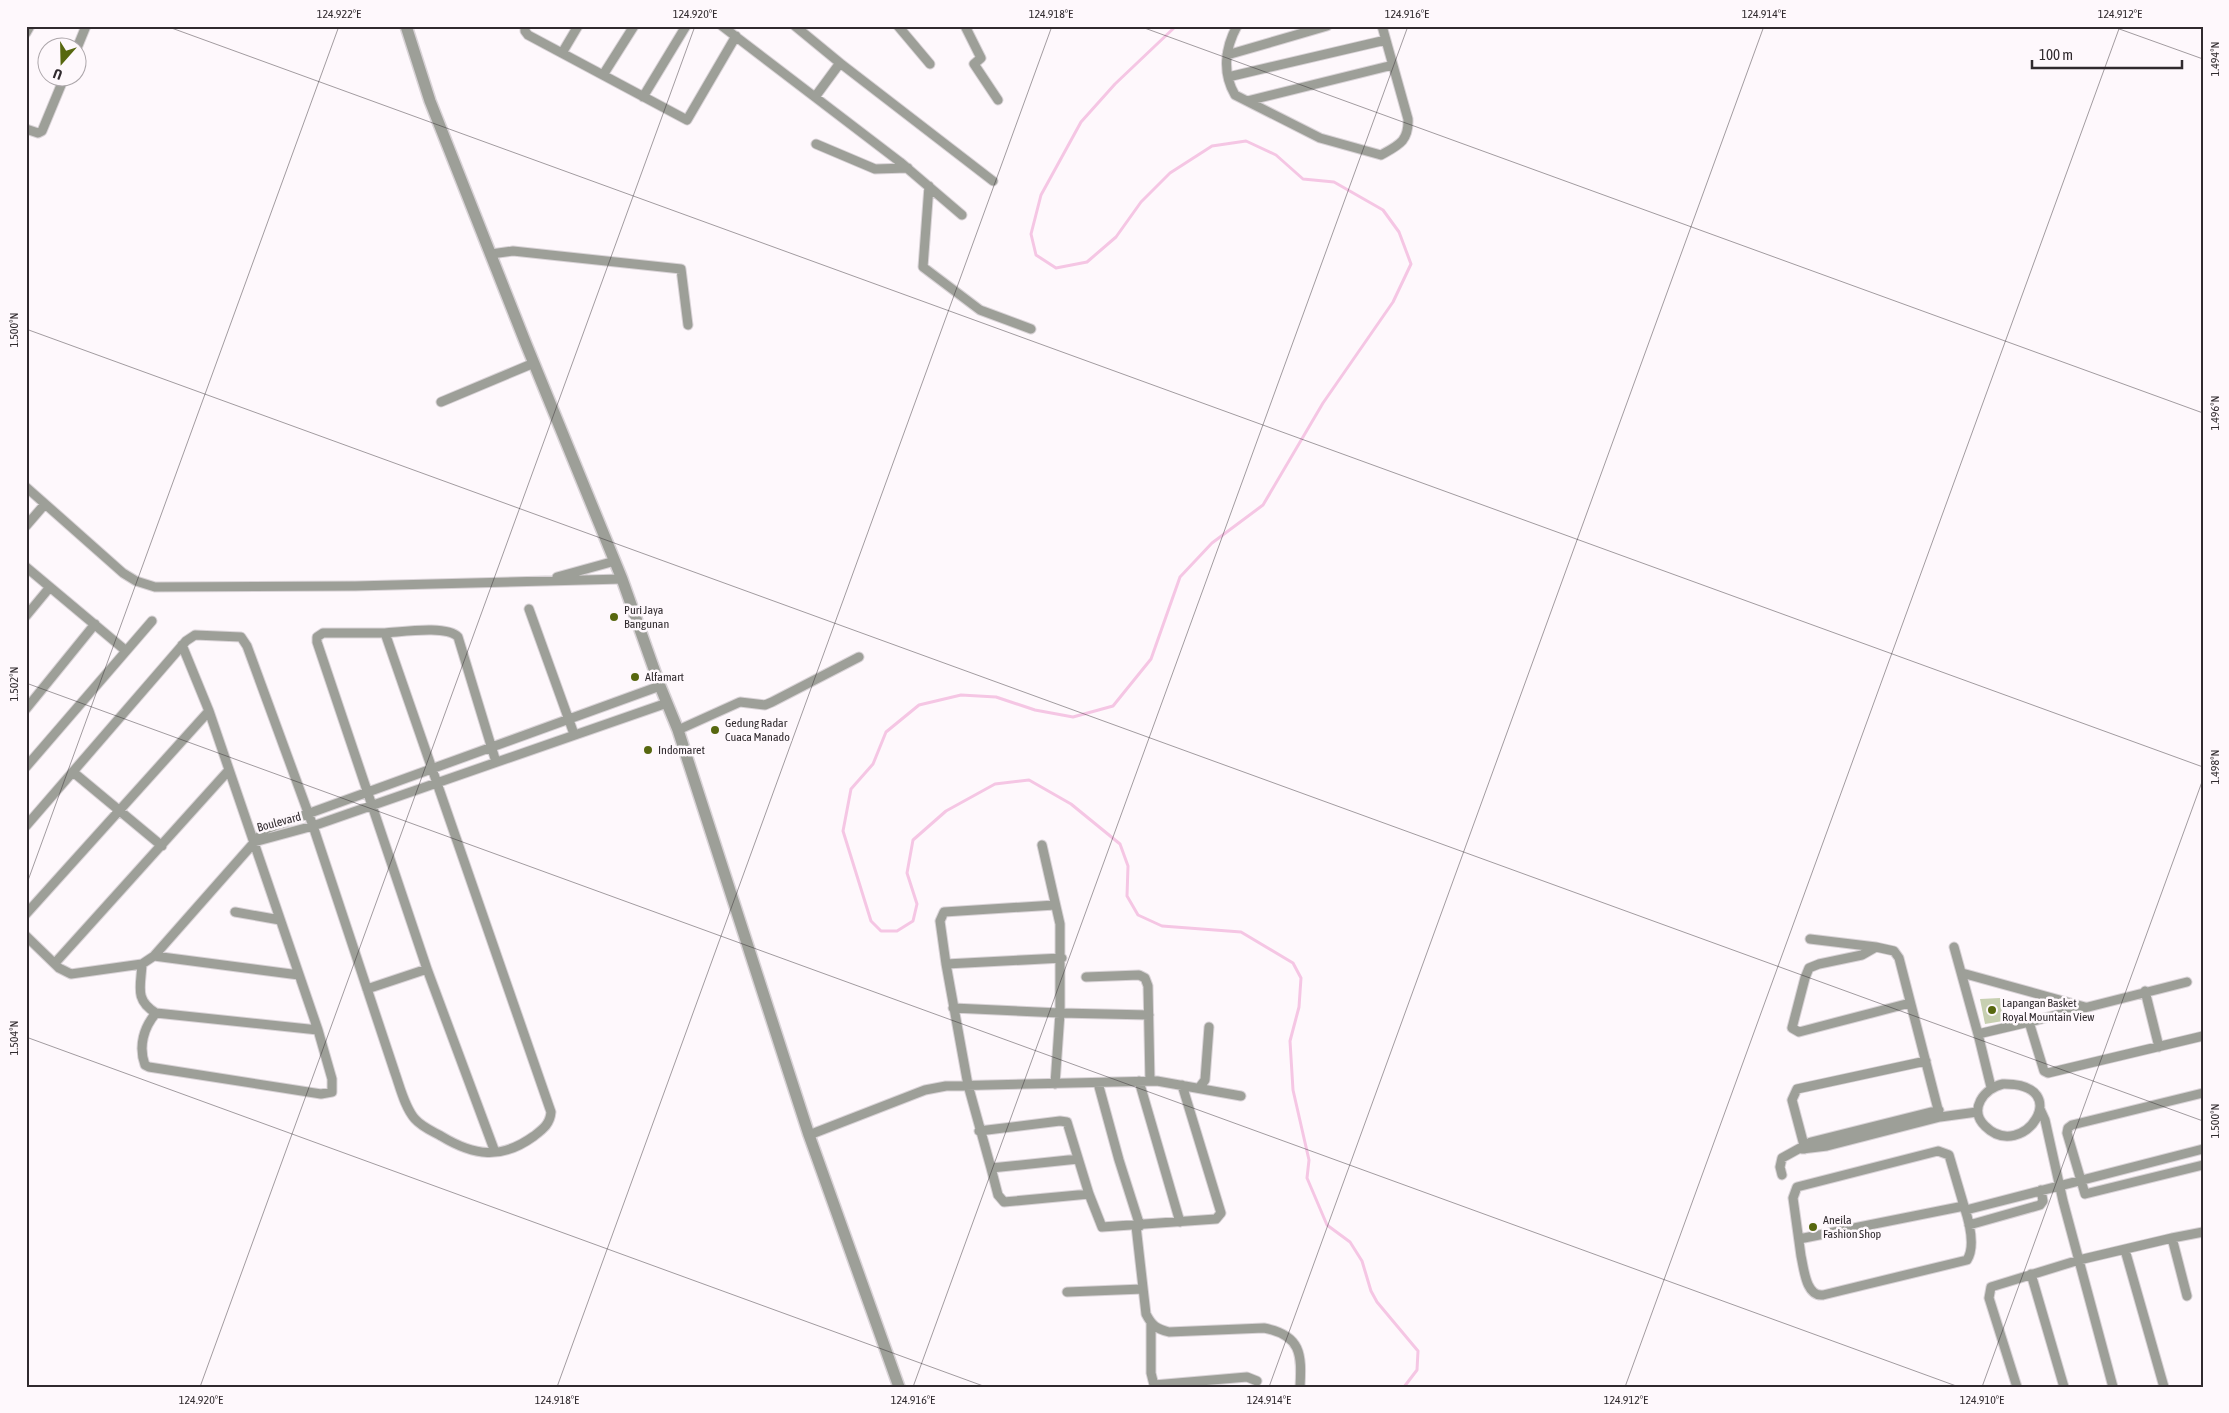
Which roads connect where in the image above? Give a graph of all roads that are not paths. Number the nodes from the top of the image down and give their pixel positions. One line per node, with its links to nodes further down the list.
1 (30, 26): 15 (street)
2 (86, 26): 17 (street)
3 (406, 26): 37 (street)
4 (525, 26): 19 (street)
5 (578, 26): 19 (street)
6 (634, 26): 24 (street)
7 (686, 26): 27 (street)
8 (722, 26): 16 (street)
9 (795, 26): 21 (street)
10 (898, 26): 22 (street)
11 (965, 26): 29 (street)
12 (1237, 26): 20 (street)
13 (1327, 26): 20 (street)
14 (1382, 26): 18 (street)
15 (26, 33)
16 (736, 36): 27 (street); 28 (street)
17 (81, 38)
18 (1386, 40): 23 (street); 25 (street)
19 (562, 53): 24 (street)
20 (1227, 55): 25 (street)
21 (840, 63): 28 (street); 34 (street)
22 (930, 64)
23 (1393, 65): 30 (street); 30 (street)
24 (604, 75): 27 (street)
25 (1228, 77): 30 (street)
26 (60, 88): 31 (street)
27 (643, 97)
28 (815, 97): 33 (street)
29 (998, 100)
30 (1247, 101)
31 (26, 129)
32 (816, 144): 33 (street)
33 (908, 168): 35 (street)
34 (993, 181)
35 (929, 186): 36 (street); 39 (street)
36 (962, 214)
37 (491, 254): 38 (street); 40 (street)
38 (688, 326)
39 (1031, 329)
40 (534, 363): 41 (street); 45 (street)
41 (441, 402)
42 (26, 487): 43 (street)
43 (45, 504): 44 (street); 48 (street)
44 (26, 526)
45 (615, 561): 47 (street); 48 (street)
46 (26, 567): 49 (street)
47 (622, 579): 48 (street); 58 (street)
48 (545, 580)
49 (50, 587): 51 (street); 53 (street)
50 (529, 609): 62 (street)
51 (26, 616)
52 (152, 621): 56 (street)
53 (95, 624): 56 (street); 60 (street)
54 (385, 633): 65 (street); 68 (street); 72 (street)
55 (182, 645): 61 (street); 70 (street); 75 (street)
56 (125, 650): 67 (street)
57 (859, 657): 63 (street)
58 (660, 686): 59 (street); 62 (street, Boulevard)
59 (667, 702): 63 (street); 64 (street, Boulevard)
60 (26, 709)
61 (209, 711): 69 (street); 74 (street)
62 (568, 720): 64 (street); 65 (street, Boulevard)
63 (678, 730): 128 (street)
64 (574, 734): 66 (street, Boulevard)
65 (493, 748): 66 (street); 68 (street, Boulevard)
66 (496, 762): 71 (street, Boulevard)
67 (26, 767)
68 (431, 769): 71 (street); 72 (street, Boulevard)
69 (229, 770): 78 (street); 80 (street)
70 (73, 772): 74 (street); 76 (street)
71 (436, 784): 73 (street, Boulevard); 131 (street)
72 (366, 793): 73 (street); 75 (street, Boulevard)
73 (371, 804): 77 (street, Boulevard); 94 (street)
74 (120, 810): 80 (street); 83 (street)
75 (308, 814): 77 (street); 78 (street, Boulevard)
76 (26, 826)
77 (313, 826): 78 (street, Boulevard); 99 (street)
78 (254, 842): 84 (street); 89 (street)
79 (1042, 845): 81 (street)
80 (162, 846): 91 (street)
81 (1055, 905): 90 (street); 93 (street)
82 (235, 912): 84 (street)
83 (26, 914)
84 (280, 920): 96 (street)
85 (26, 936): 91 (street)
86 (1810, 939): 87 (street)
87 (1876, 947): 101 (street); 101 (street)
88 (1954, 947): 95 (street)
89 (154, 956): 92 (street); 96 (street)
90 (1062, 958): 93 (street); 104 (street)
91 (55, 963): 92 (street)
92 (142, 964): 105 (street)
93 (946, 964): 103 (street)
94 (427, 970): 99 (street); 131 (street)
95 (1962, 972): 102 (street); 110 (street)
96 (299, 975): 109 (street)
97 (1086, 977): 106 (street)
98 (2187, 982): 100 (street)
99 (367, 989): 131 (street)
100 (2144, 991): 102 (street); 112 (street)
101 (1910, 1003): 113 (street)
102 (2085, 1007): 107 (street)
103 (952, 1008): 104 (street); 118 (street)
104 (1060, 1012): 106 (street); 117 (street)
105 (156, 1013): 109 (street); 109 (street)
106 (1149, 1015): 114 (street)
107 (2029, 1022): 110 (street); 112 (street)
108 (1209, 1026): 121 (street)
109 (318, 1030)
110 (1978, 1034): 120 (street)
111 (2203, 1036): 112 (street)
112 (2159, 1047)
113 (1926, 1061): 126 (street); 129 (street)
114 (1150, 1081): 115 (street); 119 (street)
115 (1139, 1082): 116 (street); 141 (street)
116 (1098, 1083): 117 (street); 143 (street)
117 (1055, 1084): 118 (street)
118 (968, 1085): 127 (street); 128 (street)
119 (1182, 1085): 121 (street); 141 (street)
120 (1991, 1087): 124 (street); 125 (street)
121 (1200, 1088): 123 (street)
122 (2203, 1093): 136 (street)
123 (1240, 1096)
124 (2040, 1109): 125 (street); 137 (street)
125 (1978, 1112): 126 (street)
126 (1940, 1113): 129 (street)
127 (979, 1131): 132 (street); 134 (street)
128 (809, 1135): 155 (street)
129 (1804, 1148): 135 (street)
130 (2203, 1149): 136 (street)
131 (495, 1152)
132 (1078, 1159): 134 (street); 139 (street)
133 (2203, 1166): 136 (street)
134 (991, 1168): 139 (street)
135 (1782, 1175)
136 (2080, 1180): 137 (street)
137 (2060, 1185): 138 (street); 148 (street)
138 (2041, 1190): 140 (street); 142 (street)
139 (1089, 1194): 143 (street)
140 (1965, 1208): 142 (street); 146 (street); 146 (street)
141 (1180, 1222): 143 (street)
142 (1969, 1225): 146 (street)
143 (1138, 1226): 150 (street)
144 (2203, 1232): 145 (street)
145 (2172, 1238): 147 (street); 152 (street)
146 (1799, 1240)
147 (2125, 1250): 148 (street); 160 (street)
148 (2079, 1260): 149 (street); 159 (street)
149 (2031, 1274): 157 (street); 158 (street)
150 (1143, 1289): 151 (street); 153 (street)
151 (1067, 1292)
152 (2187, 1296)
153 (1151, 1324): 154 (street); 156 (street)
154 (1257, 1381)
155 (899, 1387)
156 (1300, 1387)
157 (2016, 1387)
158 (2064, 1387)
159 (2113, 1387)
160 (2164, 1387)

